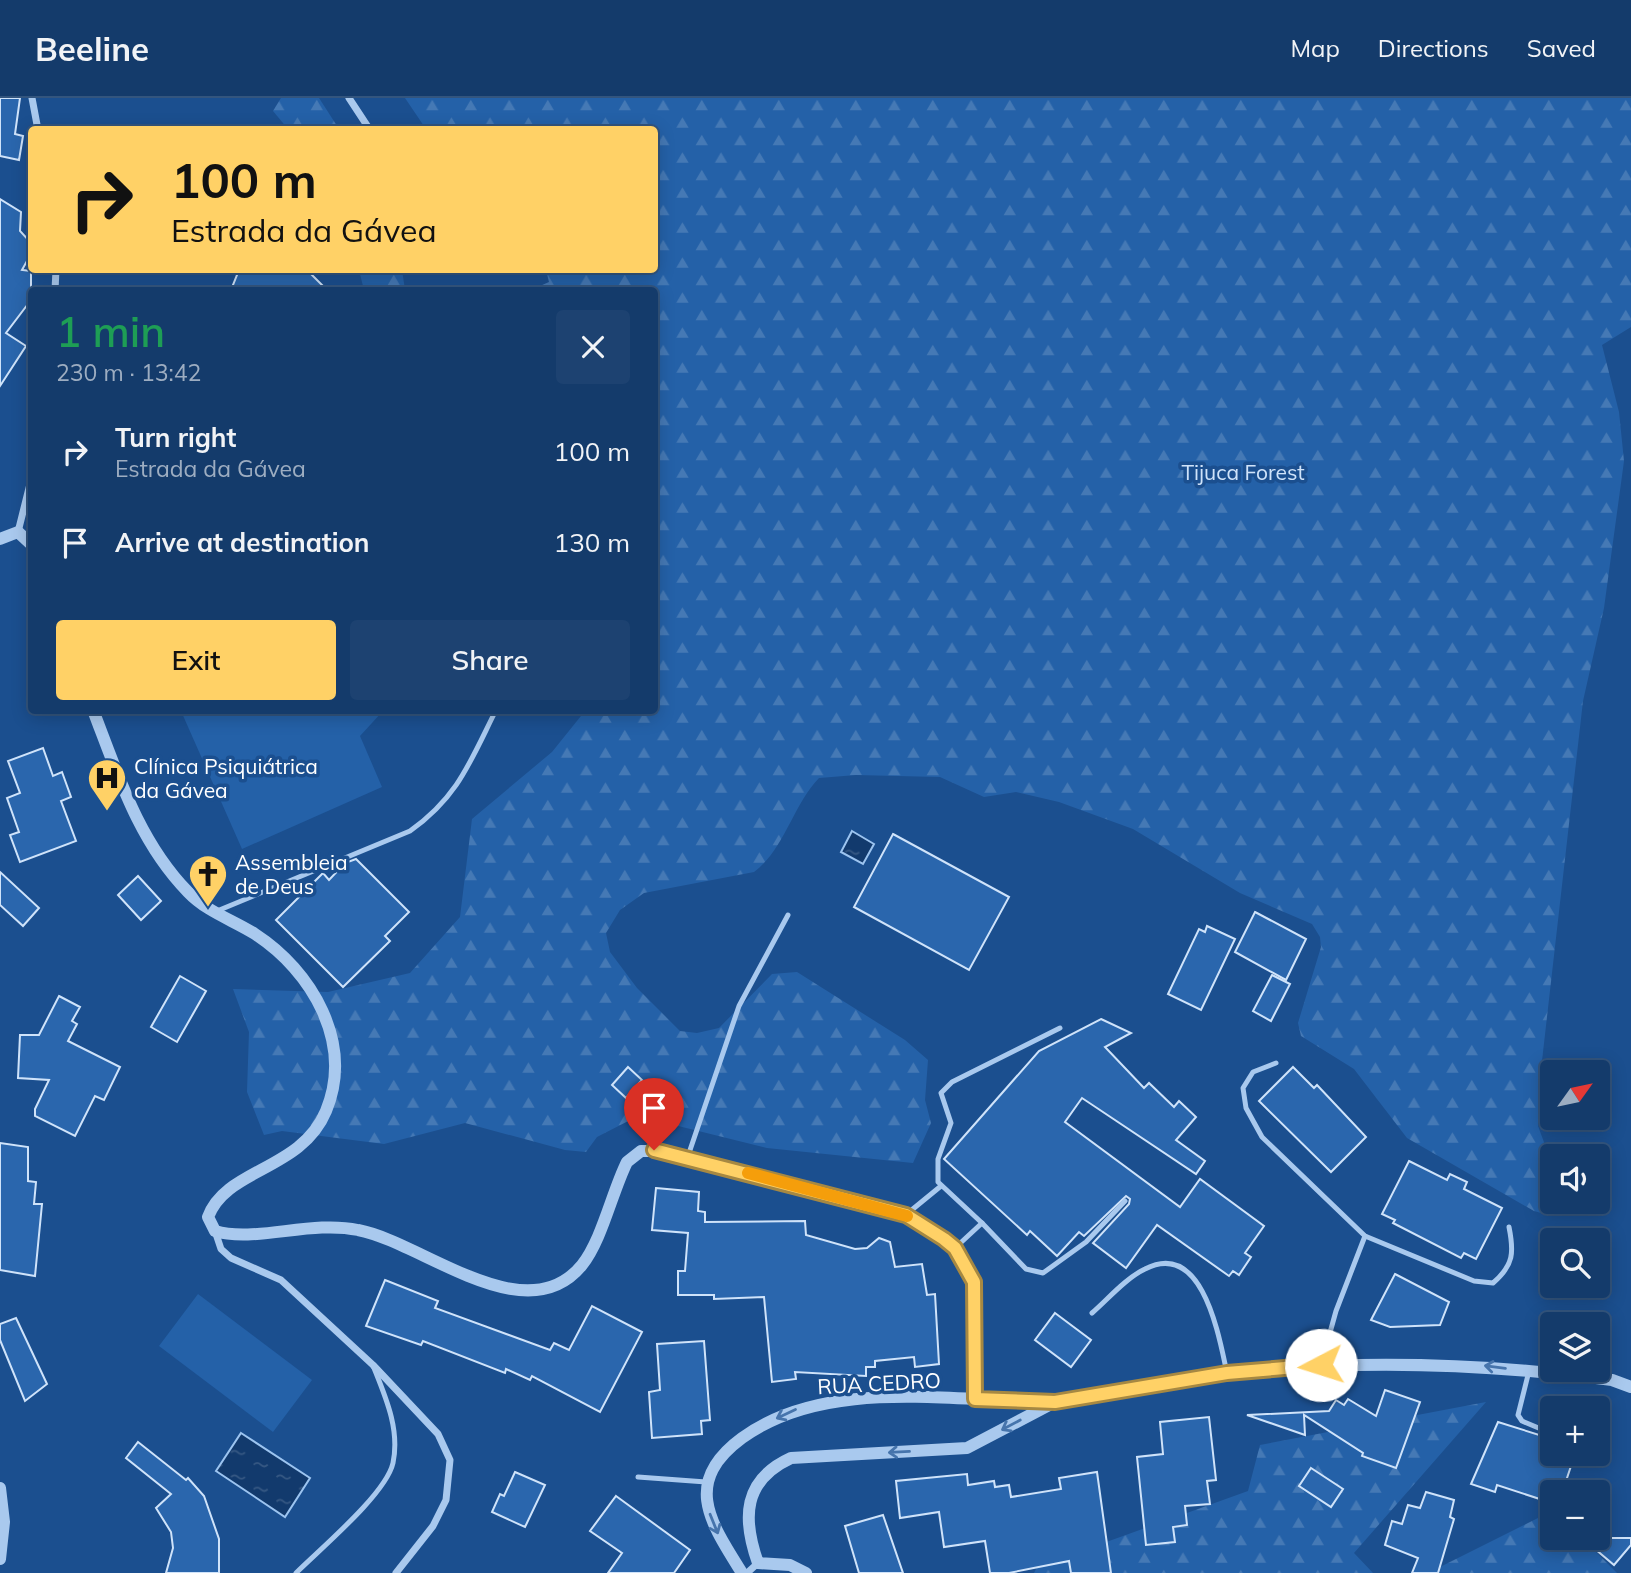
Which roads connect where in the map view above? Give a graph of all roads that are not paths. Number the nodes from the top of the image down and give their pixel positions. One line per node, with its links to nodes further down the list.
1 (32, 98): 3 (street)
2 (349, 98): 4 (street)
3 (37, 126)
4 (367, 126)
5 (28, 492): 6 (street)
6 (18, 532): 7 (street); 8 (street)
7 (0, 539)
8 (28, 541)
9 (95, 714): 11 (street)
10 (494, 714): 11 (lane)
11 (214, 913): 21 (street)
12 (788, 915): 15 (lane)
13 (1060, 1028): 16 (lane)
14 (1276, 1063): 22 (lane)
15 (688, 1156): 18 (street); 21 (street)
16 (941, 1186): 18 (lane); 19 (lane)
17 (1125, 1201): 19 (lane)
18 (906, 1215): 23 (street)
19 (982, 1223): 23 (lane)
20 (1509, 1227): 22 (lane)
21 (215, 1231): 25 (street)
22 (1365, 1236): 26 (lane)
23 (955, 1248): 30 (street)
24 (1092, 1313): 28 (lane)
25 (373, 1365): 38 (lane); 39 (street)
26 (1321, 1365): 27 (street, one-way to 26); 28 (street)
27 (1529, 1371): 29 (street); 32 (lane)
28 (1227, 1373): 31 (street)
29 (1631, 1387)
30 (975, 1399): 31 (street, RUA CEDRO); 34 (street, RUA CEDRO, one-way to 34)
31 (1055, 1402): 37 (street, one-way to 37)
32 (1540, 1429)
33 (638, 1477): 34 (lane)
34 (706, 1482): 40 (street, one-way to 40)
35 (0, 1488): 36 (street)
36 (0, 1559)
37 (758, 1563): 40 (street); 41 (street)
38 (296, 1573)
39 (396, 1573)
40 (745, 1573)
41 (806, 1573)

